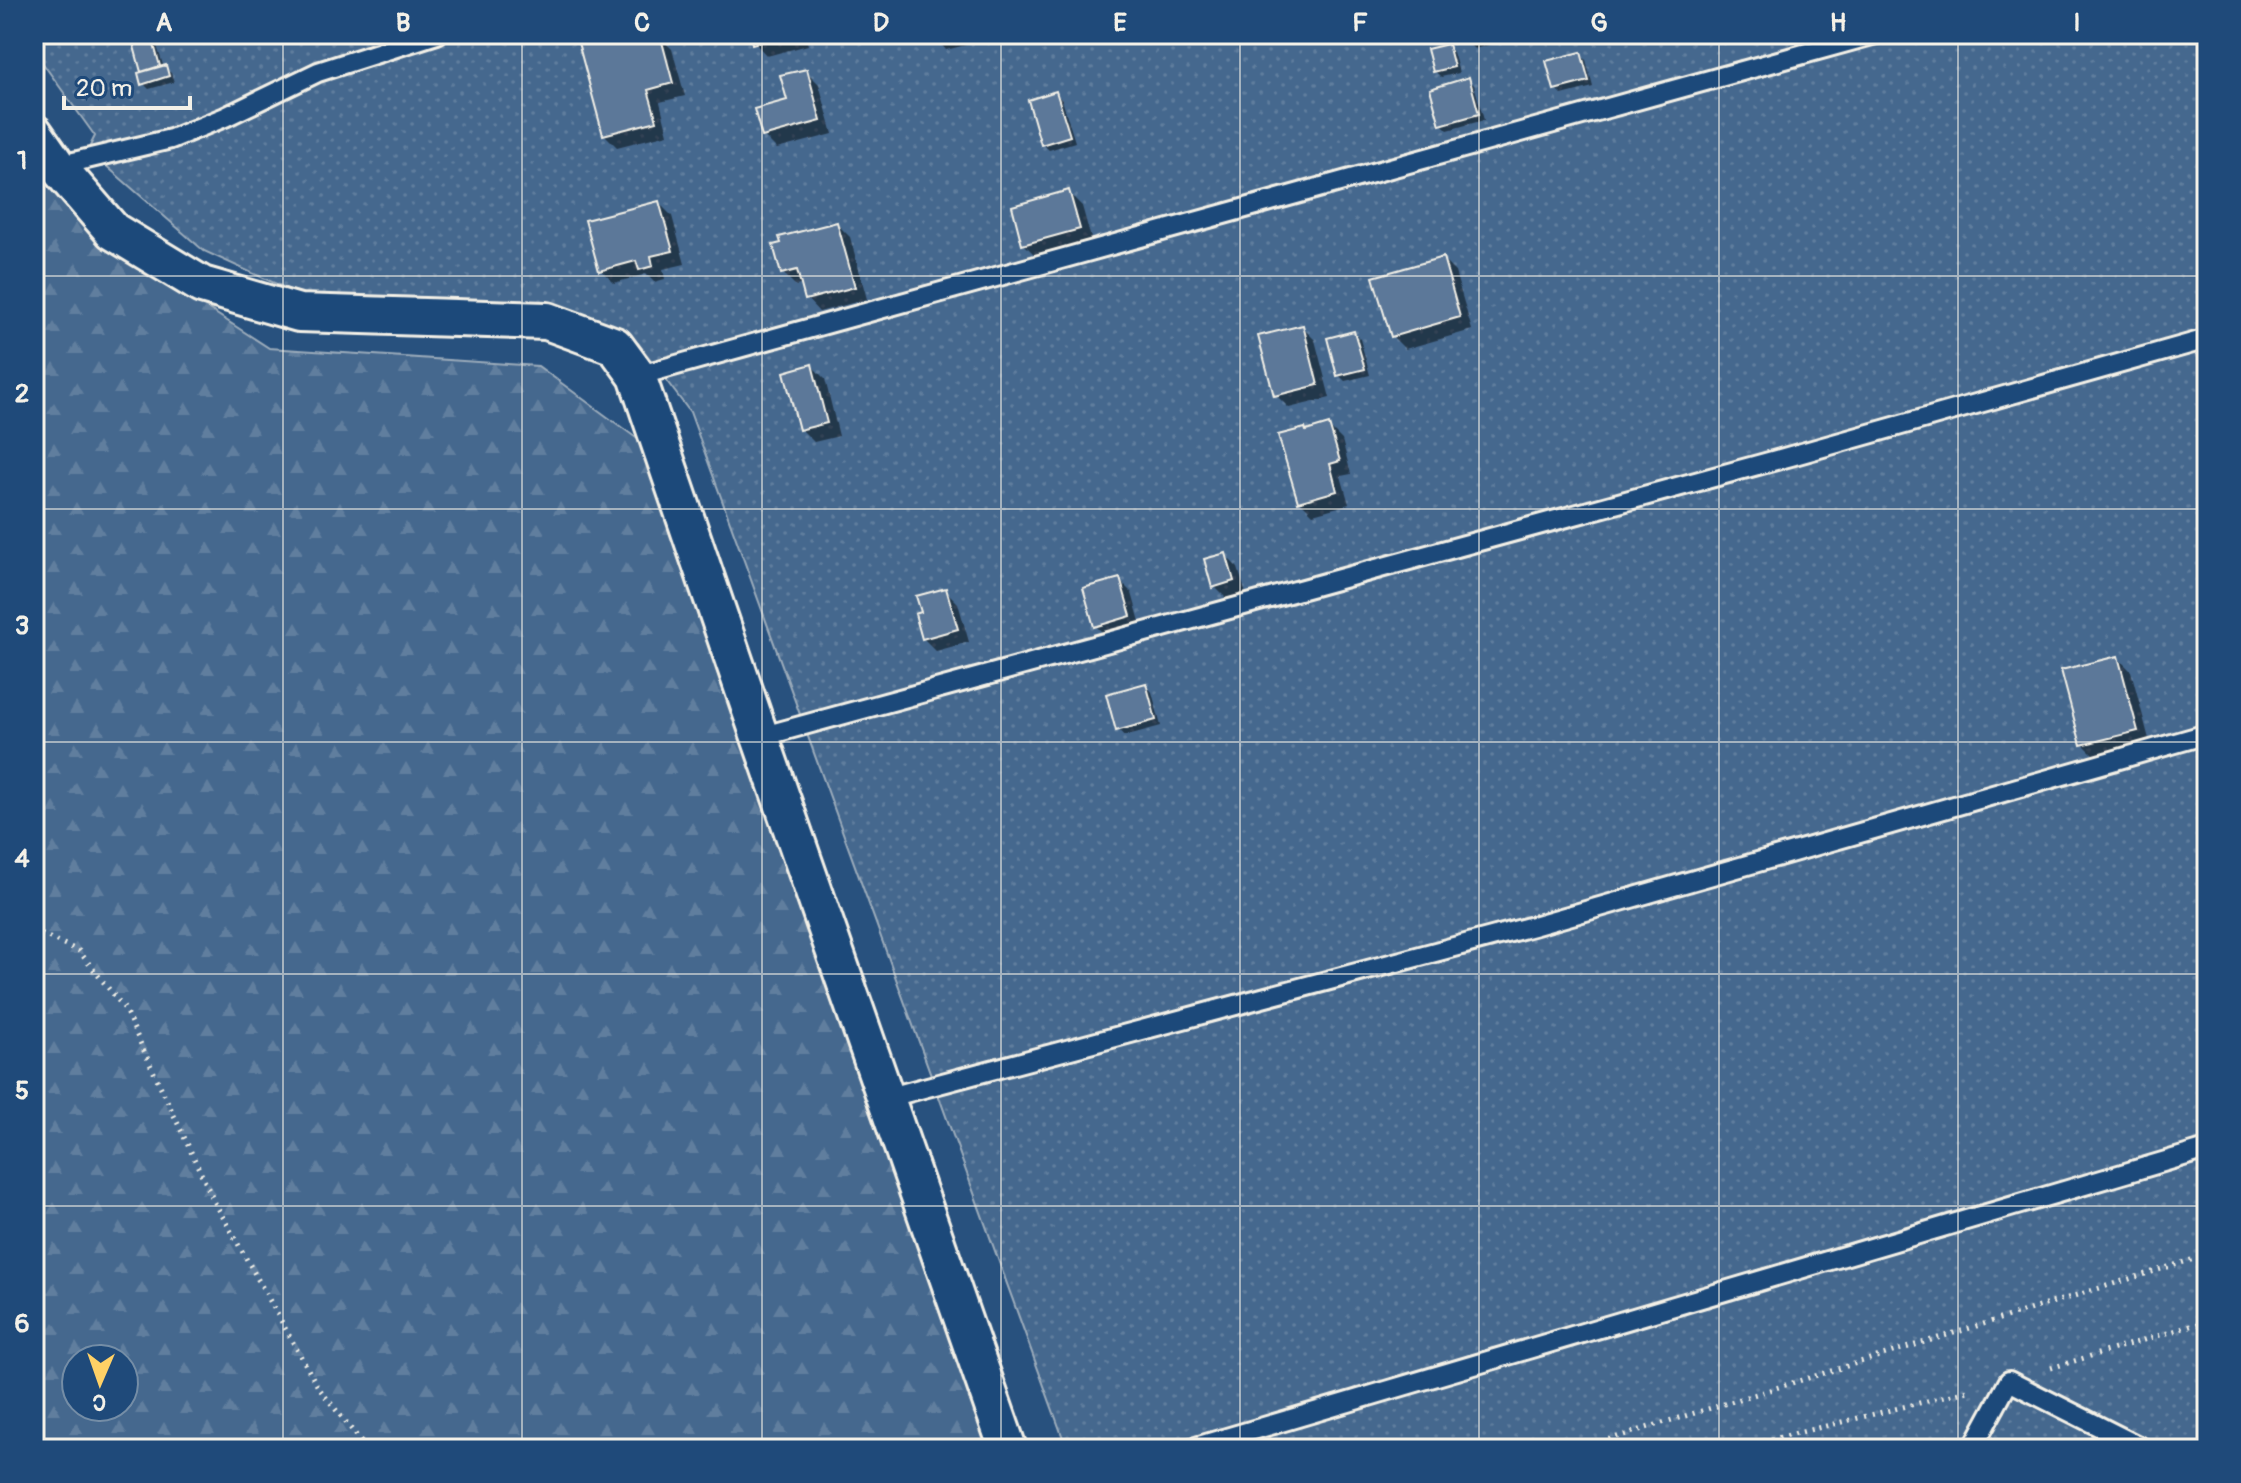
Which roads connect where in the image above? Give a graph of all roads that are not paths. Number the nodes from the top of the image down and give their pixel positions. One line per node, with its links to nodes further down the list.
1 (437, 34): 4 (lane)
2 (1876, 34): 6 (lane)
3 (34, 133): 4 (street)
4 (57, 166): 6 (street)
5 (2207, 339): 8 (lane)
6 (637, 376): 8 (street)
7 (2207, 734): 9 (lane)
8 (760, 737): 9 (street)
9 (886, 1098): 11 (street)
10 (2207, 1149): 12 (lane)
11 (1008, 1449)
12 (1189, 1449)
13 (1972, 1449): 14 (lane)
14 (2144, 1449)

